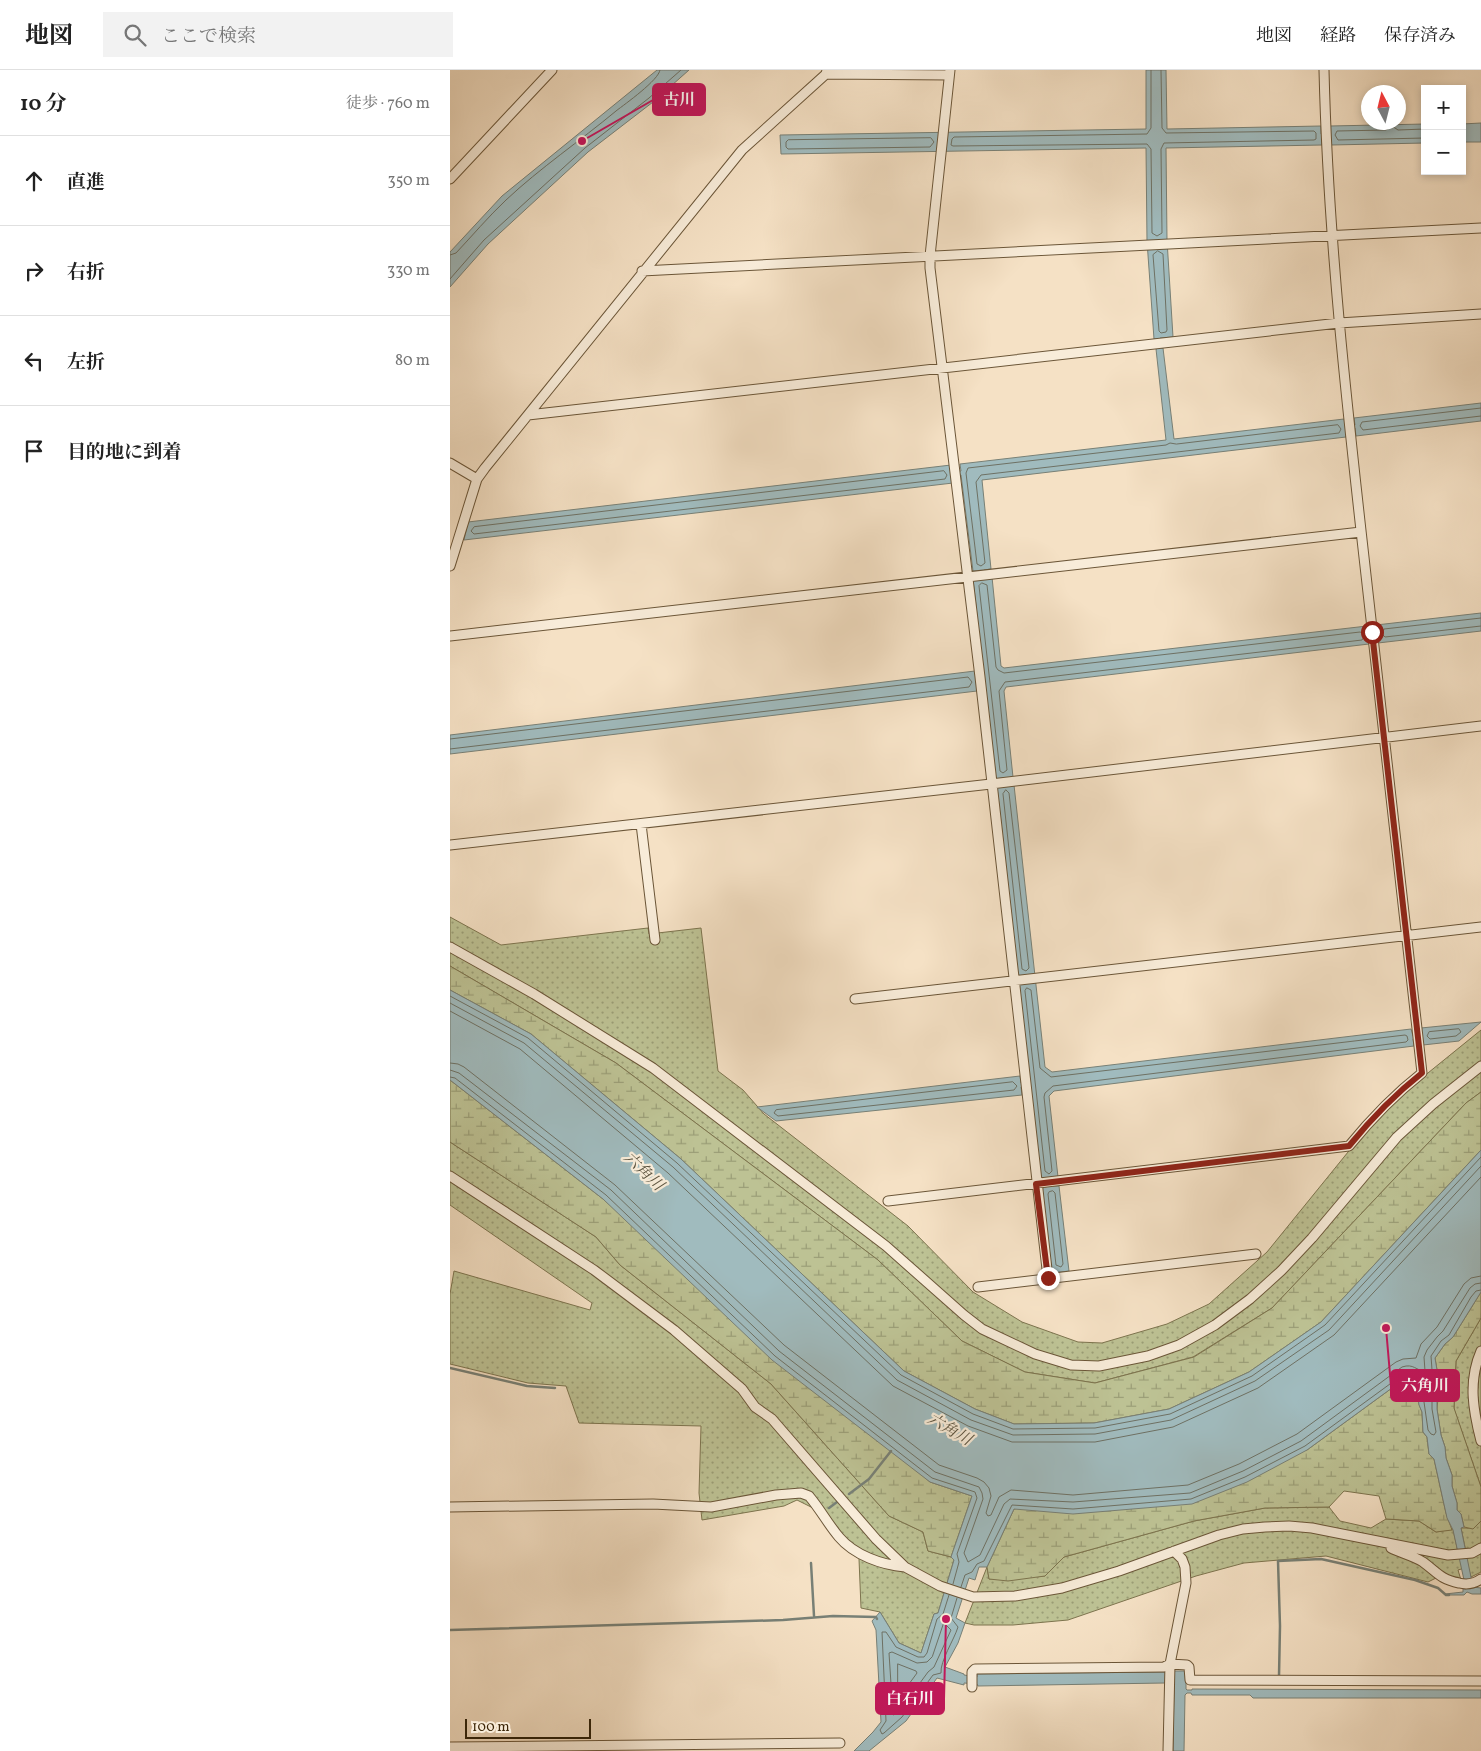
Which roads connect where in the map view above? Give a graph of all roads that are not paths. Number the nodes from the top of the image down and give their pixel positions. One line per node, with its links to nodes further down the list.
1 (552, 70): 5 (street)
2 (1324, 70): 7 (street)
3 (827, 72): 4 (street); 9 (street)
4 (950, 73): 8 (street)
5 (450, 179)
6 (1481, 228): 7 (street)
7 (1332, 234): 8 (street); 11 (street)
8 (930, 256): 9 (street); 12 (street)
9 (642, 271): 13 (street)
10 (1481, 314): 11 (street)
11 (1339, 323): 12 (street); 16 (street)
12 (943, 369): 13 (street); 18 (street)
13 (528, 415): 15 (street)
14 (450, 463): 15 (street)
15 (476, 479): 17 (street)
16 (1361, 532): 18 (street); 21 (street)
17 (450, 566)
18 (968, 576): 19 (street); 22 (street)
19 (450, 636)
20 (1481, 726): 21 (street)
21 (1384, 737): 22 (street); 26 (street)
22 (991, 784): 23 (street); 29 (street)
23 (641, 824): 24 (street); 27 (street)
24 (450, 845)
25 (1481, 927): 26 (street)
26 (1406, 936): 29 (street); 33 (street)
27 (655, 940)
28 (450, 947): 31 (street)
29 (1013, 981): 30 (street); 33 (street)
30 (855, 999)
31 (1481, 1066)
32 (450, 1176): 44 (street)
33 (1036, 1184): 34 (street); 36 (street)
34 (888, 1201)
35 (1256, 1254): 36 (street)
36 (1048, 1278): 37 (street)
37 (978, 1287)
38 (1481, 1351): 39 (street)
39 (1481, 1441)
40 (450, 1508): 44 (street)
41 (1374, 1542): 42 (street); 43 (street); 45 (street)
42 (1481, 1548)
43 (1174, 1551): 44 (street); 46 (street)
44 (905, 1567)
45 (1473, 1582)
46 (1170, 1673): 47 (street); 48 (street); 52 (street)
47 (1481, 1681)
48 (972, 1687)
49 (840, 1743): 51 (street)
50 (450, 1747): 51 (street)
51 (603, 1748)
52 (1168, 1751)

